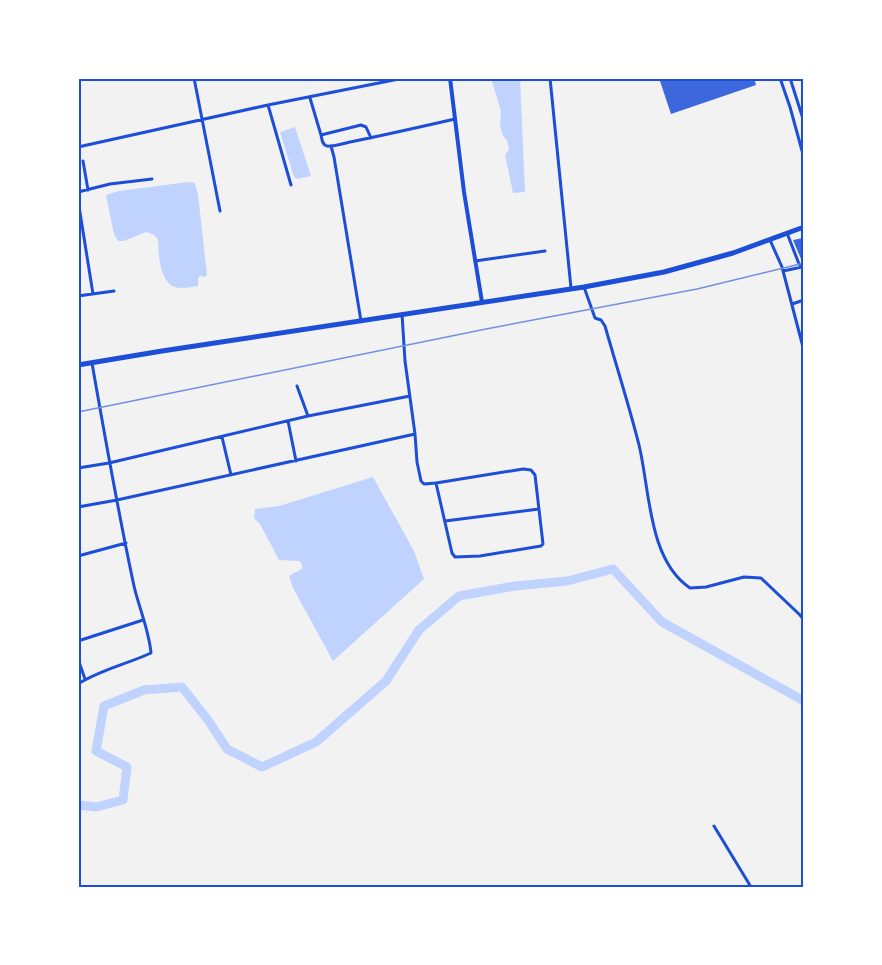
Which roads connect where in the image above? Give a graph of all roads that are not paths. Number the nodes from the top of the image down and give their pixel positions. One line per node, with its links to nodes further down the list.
1 (194, 78): 10 (street)
2 (404, 78): 7 (street)
3 (450, 78): 9 (street)
4 (550, 78): 32 (street)
5 (780, 78): 16 (street)
6 (790, 78): 11 (street)
7 (309, 98): 8 (street); 12 (street)
8 (268, 105): 10 (street); 19 (street)
9 (455, 119): 13 (street); 28 (street)
10 (203, 120): 15 (street); 23 (street)
11 (804, 122)
12 (321, 135): 13 (street); 14 (street)
13 (370, 138): 14 (street)
14 (331, 146): 40 (street)
15 (78, 147)
16 (804, 158)
17 (83, 160): 20 (street)
18 (152, 179): 20 (street)
19 (291, 185)
20 (88, 189): 21 (street)
21 (78, 192)
22 (78, 200): 34 (street)
23 (220, 211)
24 (804, 227): 25 (highway)
25 (787, 233): 26 (highway); 29 (street)
26 (770, 240): 30 (street); 31 (highway)
27 (545, 251): 28 (street)
28 (476, 261): 37 (street)
29 (801, 267): 30 (street)
30 (782, 269): 38 (street)
31 (584, 287): 32 (highway); 62 (street)
32 (571, 288): 37 (highway)
33 (114, 291): 34 (street)
34 (93, 294): 35 (street)
35 (78, 296)
36 (804, 300): 38 (street)
37 (482, 302): 39 (highway)
38 (792, 304): 41 (street)
39 (402, 314): 40 (highway); 45 (street)
40 (361, 321): 42 (highway)
41 (804, 351)
42 (92, 363): 43 (highway); 51 (street)
43 (78, 365)
44 (297, 386): 46 (street)
45 (410, 396): 46 (street); 48 (street)
46 (308, 416): 47 (street)
47 (288, 421): 49 (street); 50 (street)
48 (415, 434): 50 (street); 54 (street)
49 (222, 437): 51 (street); 53 (street)
50 (296, 461): 53 (street)
51 (109, 463): 52 (street); 55 (street)
52 (78, 468)
53 (231, 475): 55 (street)
54 (436, 483): 57 (street); 58 (street)
55 (117, 500): 56 (street); 59 (street)
56 (78, 507)
57 (538, 509): 58 (street); 58 (street)
58 (445, 521)
59 (126, 543): 60 (street); 61 (street)
60 (78, 556)
61 (143, 620): 63 (street); 65 (street)
62 (804, 620)
63 (78, 641)
64 (78, 659): 65 (street)
65 (85, 679): 66 (street)
66 (78, 684)
67 (714, 826): 68 (street)
68 (751, 887)

